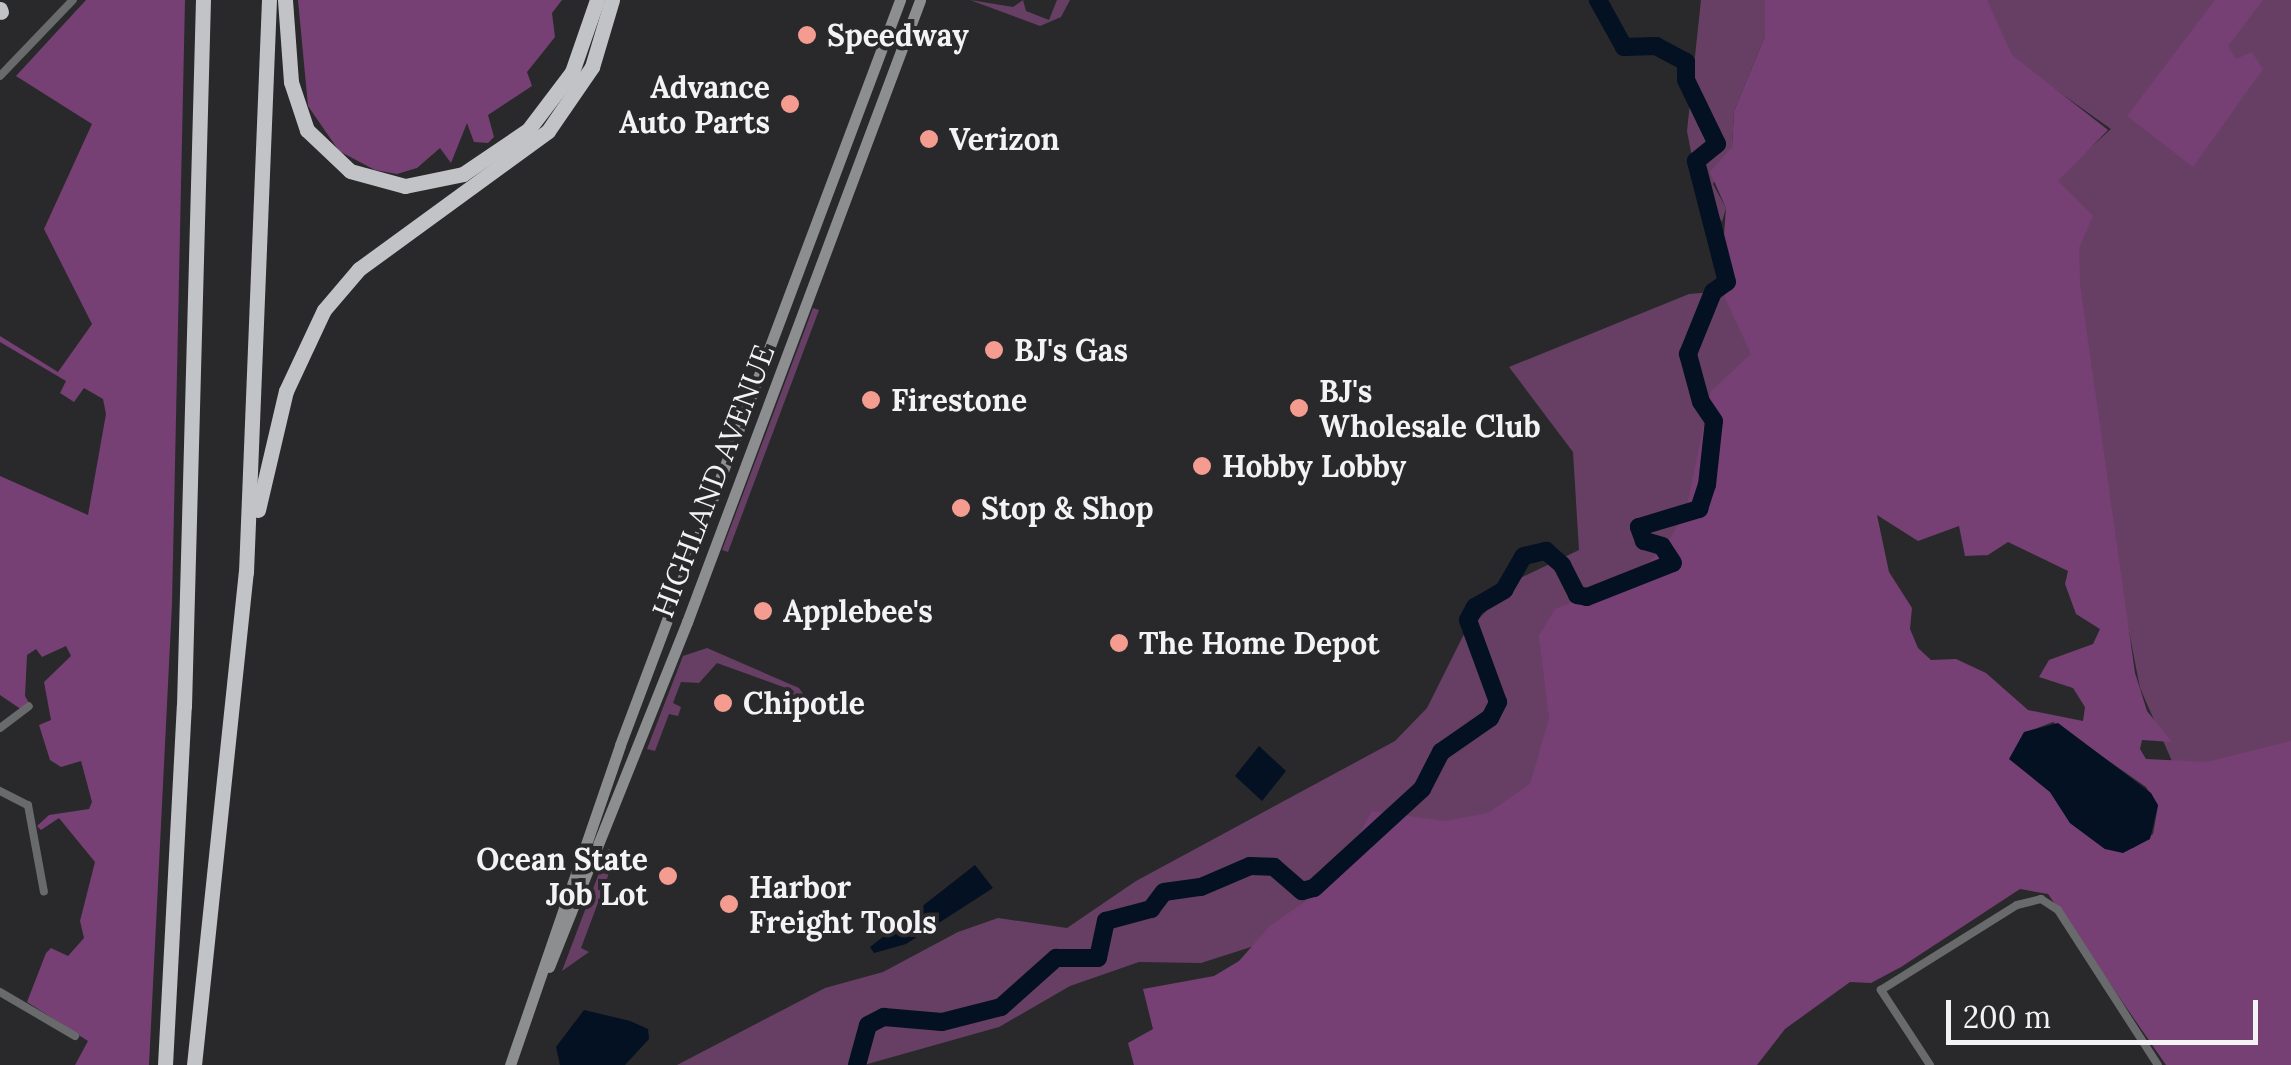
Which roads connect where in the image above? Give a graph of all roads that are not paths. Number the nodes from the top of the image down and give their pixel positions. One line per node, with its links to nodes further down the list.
1 (14, 0): 10 (main road)
2 (72, 0): 11 (street)
3 (203, 0): 20 (highway)
4 (269, 0): 12 (highway)
5 (285, 0): 6 (highway)
6 (597, 0)
7 (612, 0): 12 (highway)
8 (900, 0): 17 (main road, HIGHLAND AVENUE)
9 (920, 0): 17 (main road, HIGHLAND AVENUE)
10 (0, 11)
11 (0, 76)
12 (246, 572): 21 (highway)
13 (28, 706): 14 (street)
14 (0, 728)
15 (0, 791): 16 (street)
16 (44, 892)
17 (544, 976): 22 (main road, HIGHLAND AVENUE)
18 (0, 992): 19 (street)
19 (75, 1036)
20 (165, 1065)
21 (194, 1065)
22 (510, 1065)
23 (1930, 1065): 24 (street)
24 (2158, 1065)

